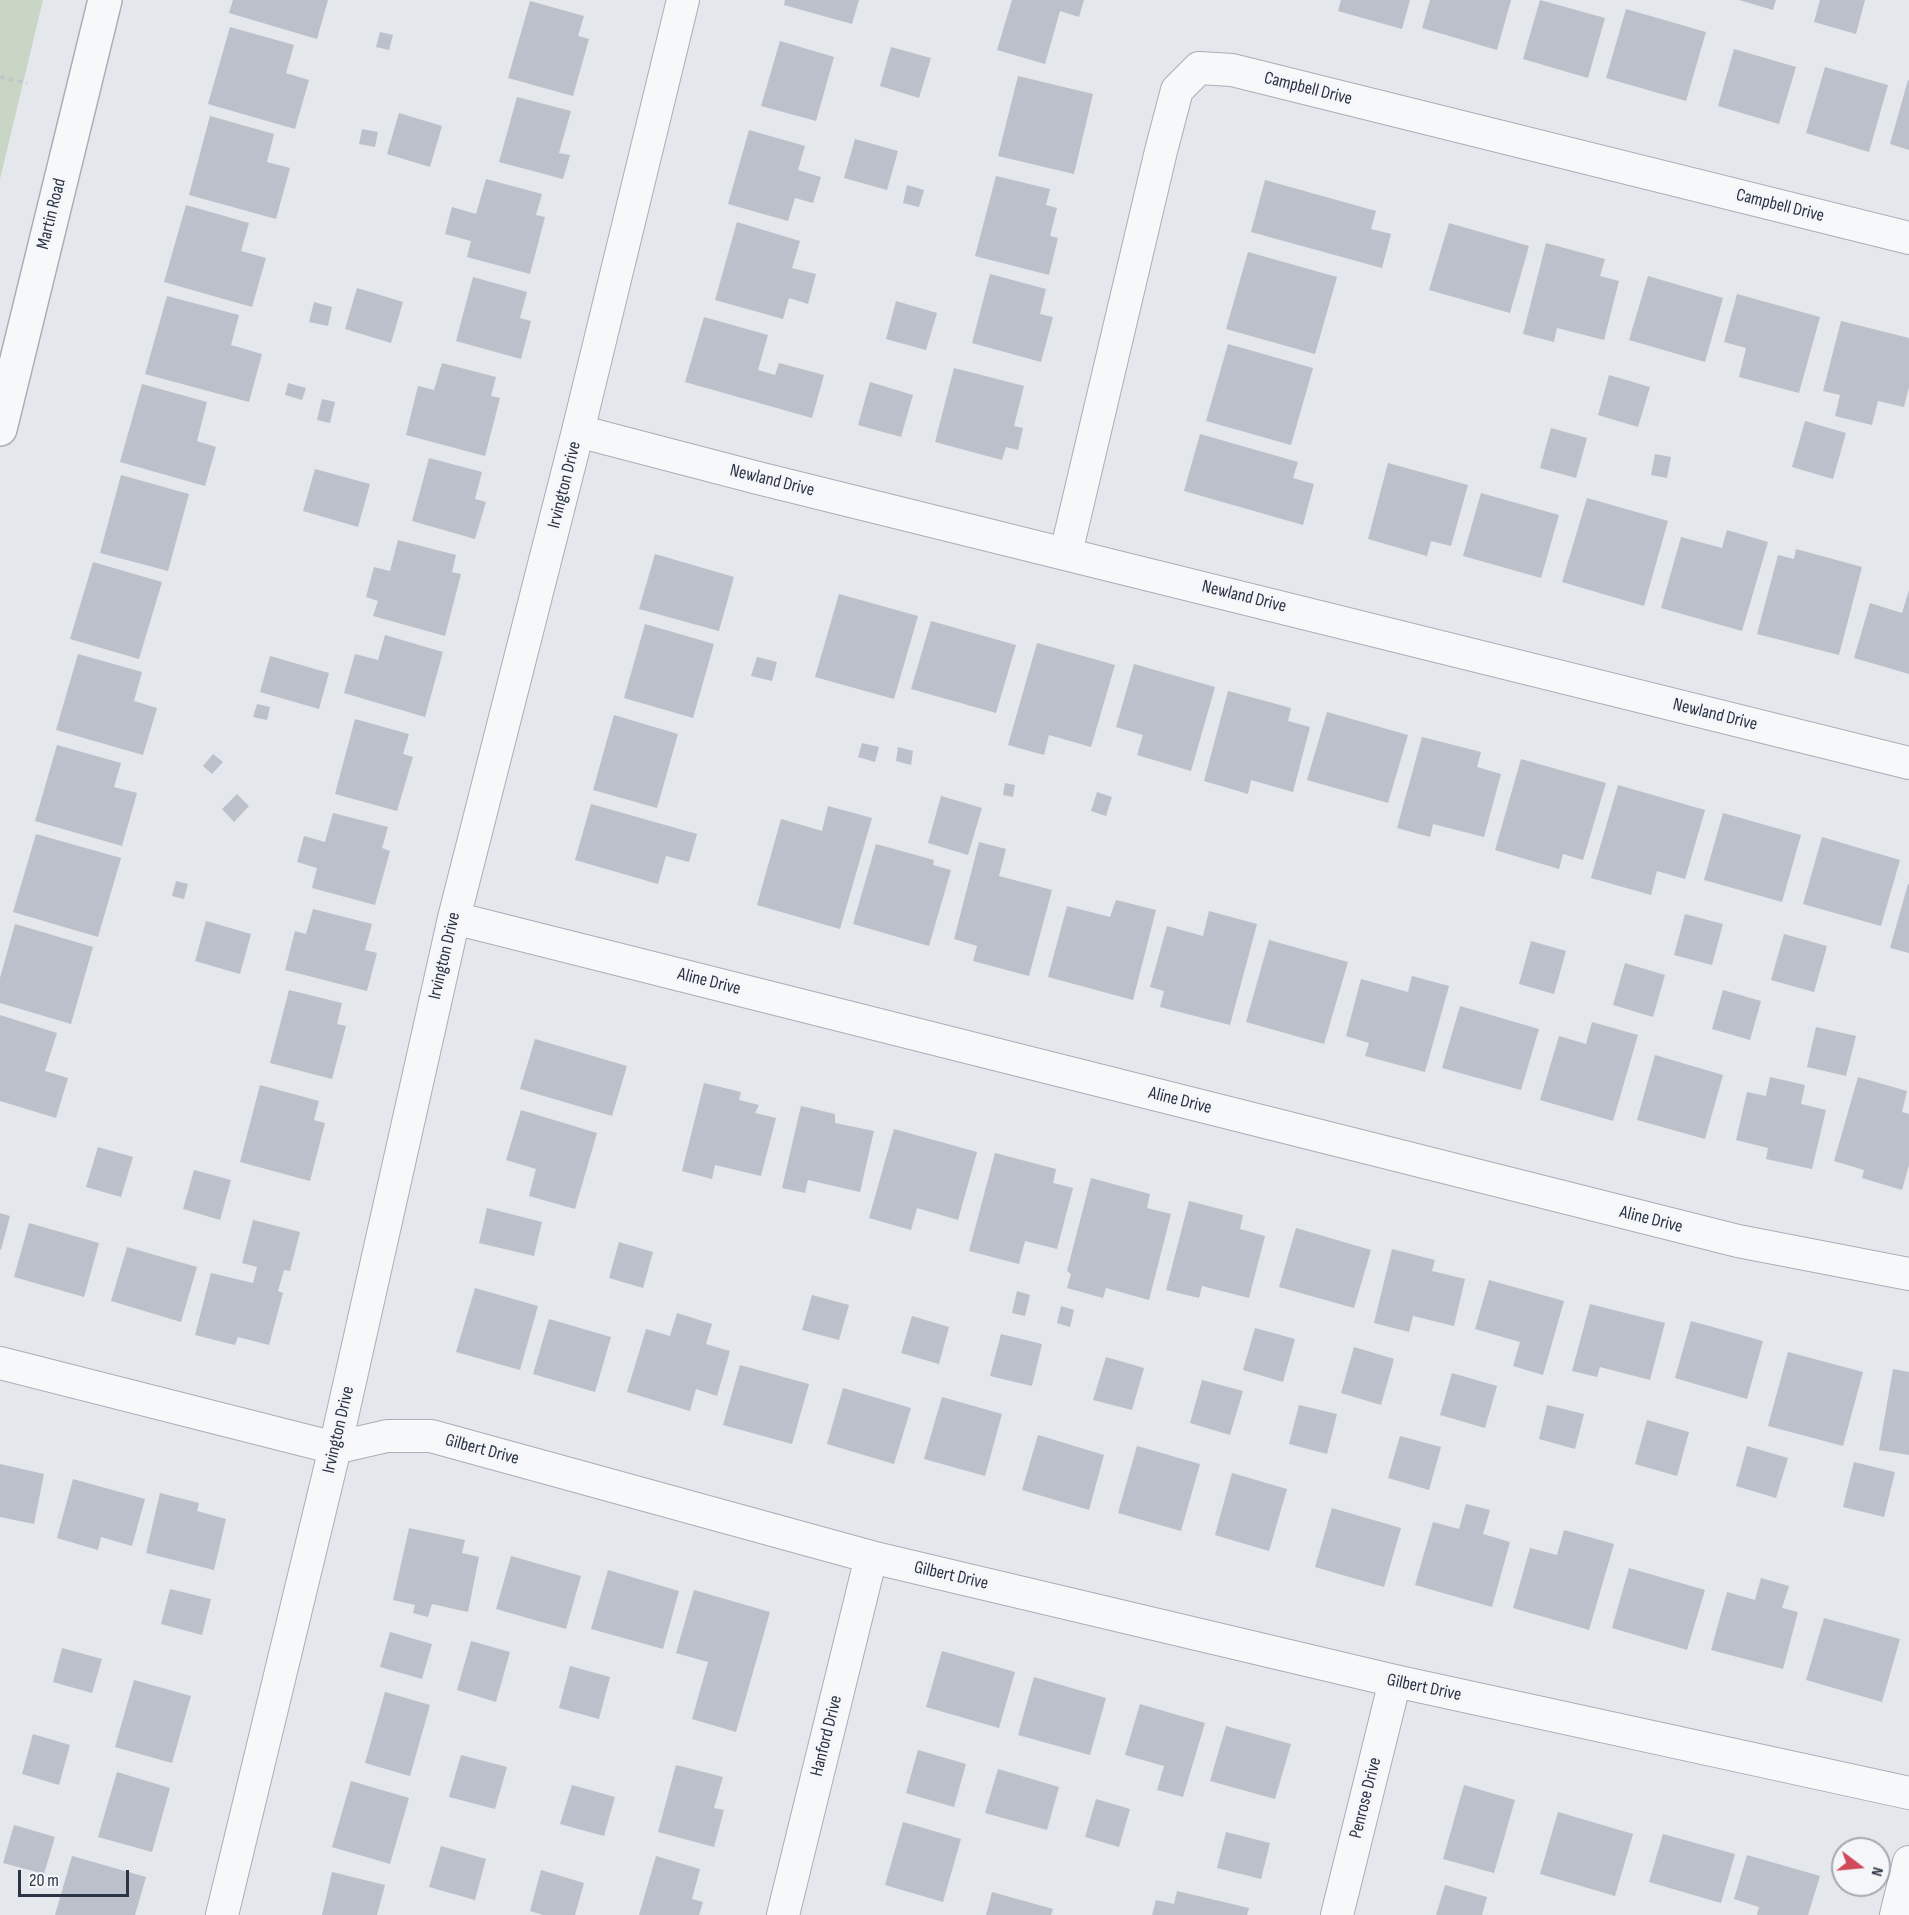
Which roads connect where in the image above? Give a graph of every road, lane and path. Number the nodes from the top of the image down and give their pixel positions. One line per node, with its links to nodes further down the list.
1 (105, 0): 6 (street, Martin Road)
2 (683, 0): 7 (street, Irvington Drive)
3 (0, 77): 4 (path)
4 (27, 83)
5 (1909, 238): 8 (street, Campbell Drive)
6 (0, 429)
7 (578, 431): 8 (street, Newland Drive); 10 (street, Irvington Drive)
8 (1066, 553): 9 (street, Newland Drive)
9 (1909, 763)
10 (453, 918): 11 (street, Aline Drive); 13 (street, Irvington Drive)
11 (1909, 1274)
12 (0, 1363): 13 (street, Gilbert Drive)
13 (335, 1448): 14 (street, Gilbert Drive); 18 (street, Irvington Drive)
14 (871, 1557): 15 (street, Gilbert Drive); 19 (street, Hanford Drive)
15 (1395, 1681): 16 (street, Gilbert Drive); 20 (street, Penrose Drive)
16 (1909, 1793)
17 (1909, 1862): 21 (street)
18 (222, 1915)
19 (783, 1915)
20 (1337, 1915)
21 (1896, 1915)

